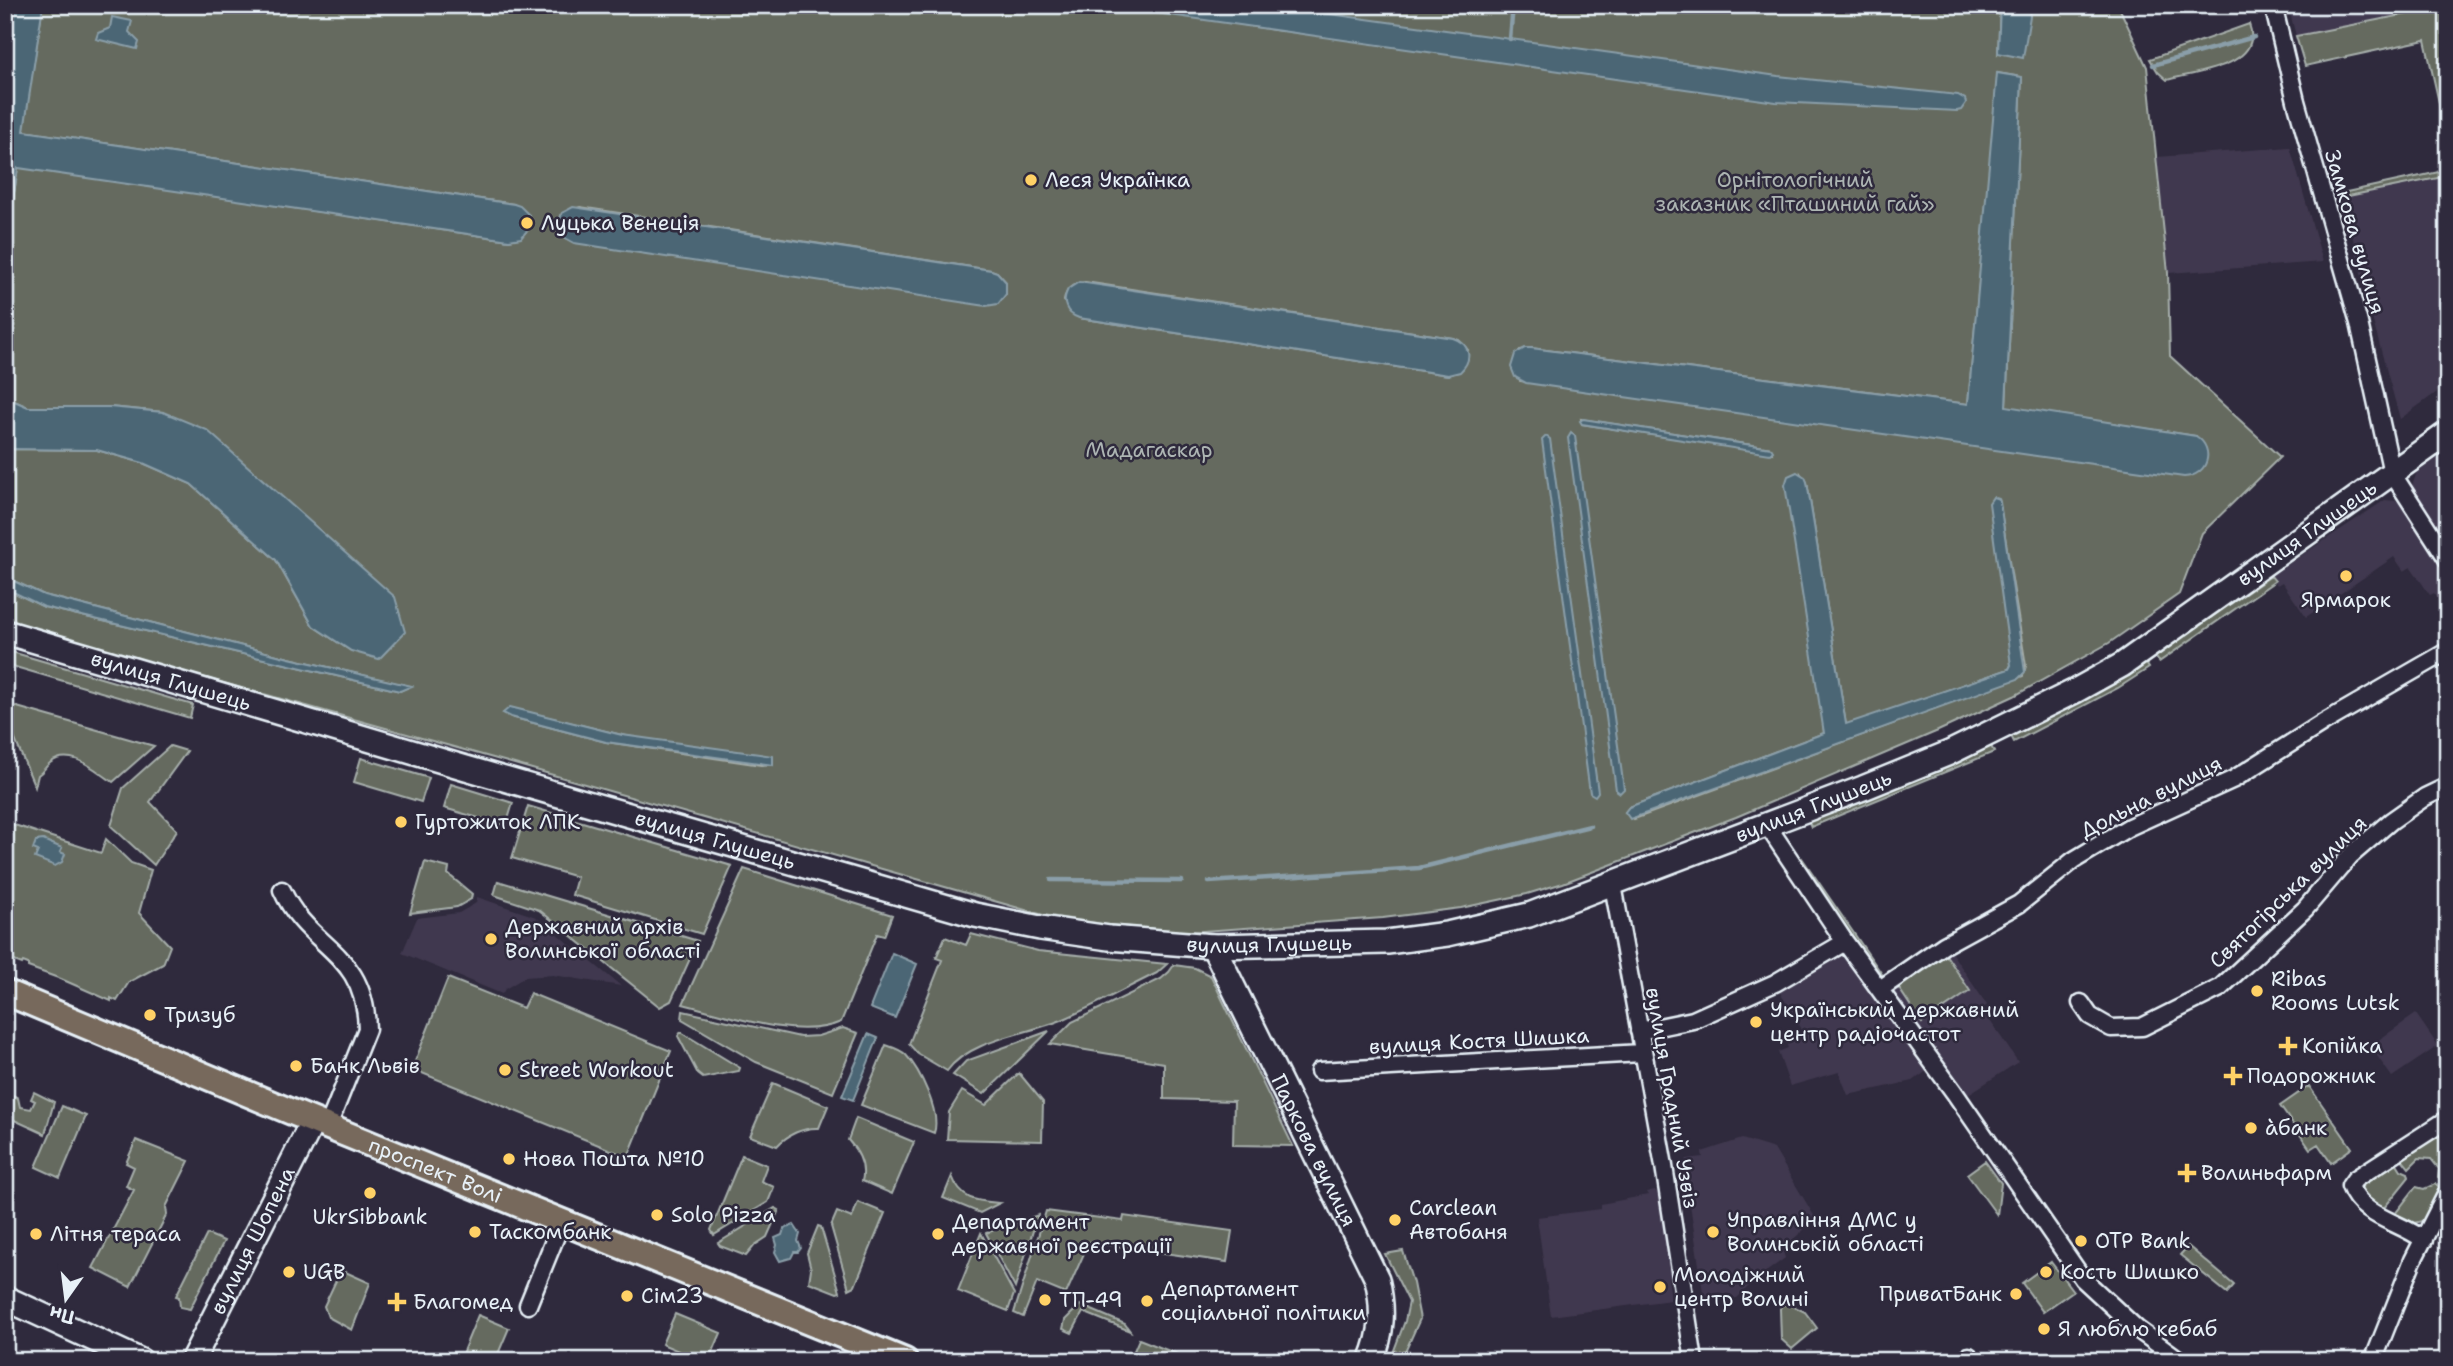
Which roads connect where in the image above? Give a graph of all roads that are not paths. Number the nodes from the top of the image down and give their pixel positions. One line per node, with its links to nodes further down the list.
1 (2273, 5): 3 (street, Замкова вулиця)
2 (2448, 433): 3 (main road, вулиця Глушець)
3 (2392, 472): 4 (street, Замкова вулиця); 8 (main road, вулиця Глушець)
4 (2448, 560)
5 (5, 632): 12 (main road, вулиця Глушець)
6 (2448, 651): 13 (street, Дольна вулиця)
7 (2448, 786): 15 (street, Святогірська вулиця)
8 (1767, 825): 9 (main road, вулиця Глушець); 11 (street)
9 (1613, 885): 12 (main road, вулиця Глушець); 16 (street, вулиця Градний Узвіз)
10 (282, 890): 20 (street)
11 (1845, 942): 13 (street); 16 (street)
12 (1213, 946): 29 (main road, Паркова вулиця)
13 (1880, 989): 31 (street)
14 (5, 992): 20 (main road, проспект Волі)
15 (2081, 1003)
16 (1639, 1031): 17 (street, вулиця Градний Узвіз)
17 (1642, 1054): 18 (street, вулиця Костя Шишка); 30 (street, вулиця Градний Узвіз)
18 (1319, 1071)
19 (2448, 1119): 23 (street)
20 (321, 1124): 22 (main road, проспект Волі); 27 (main road, вулиця Шопена)
21 (2448, 1191): 23 (street)
22 (562, 1221): 25 (street); 28 (main road, проспект Волі)
23 (2424, 1240): 32 (street)
24 (5, 1298): 26 (main road)
25 (528, 1305)
26 (141, 1361)
27 (192, 1361)
28 (905, 1361)
29 (1371, 1361)
30 (1694, 1361)
31 (2182, 1361)
32 (2373, 1361)

